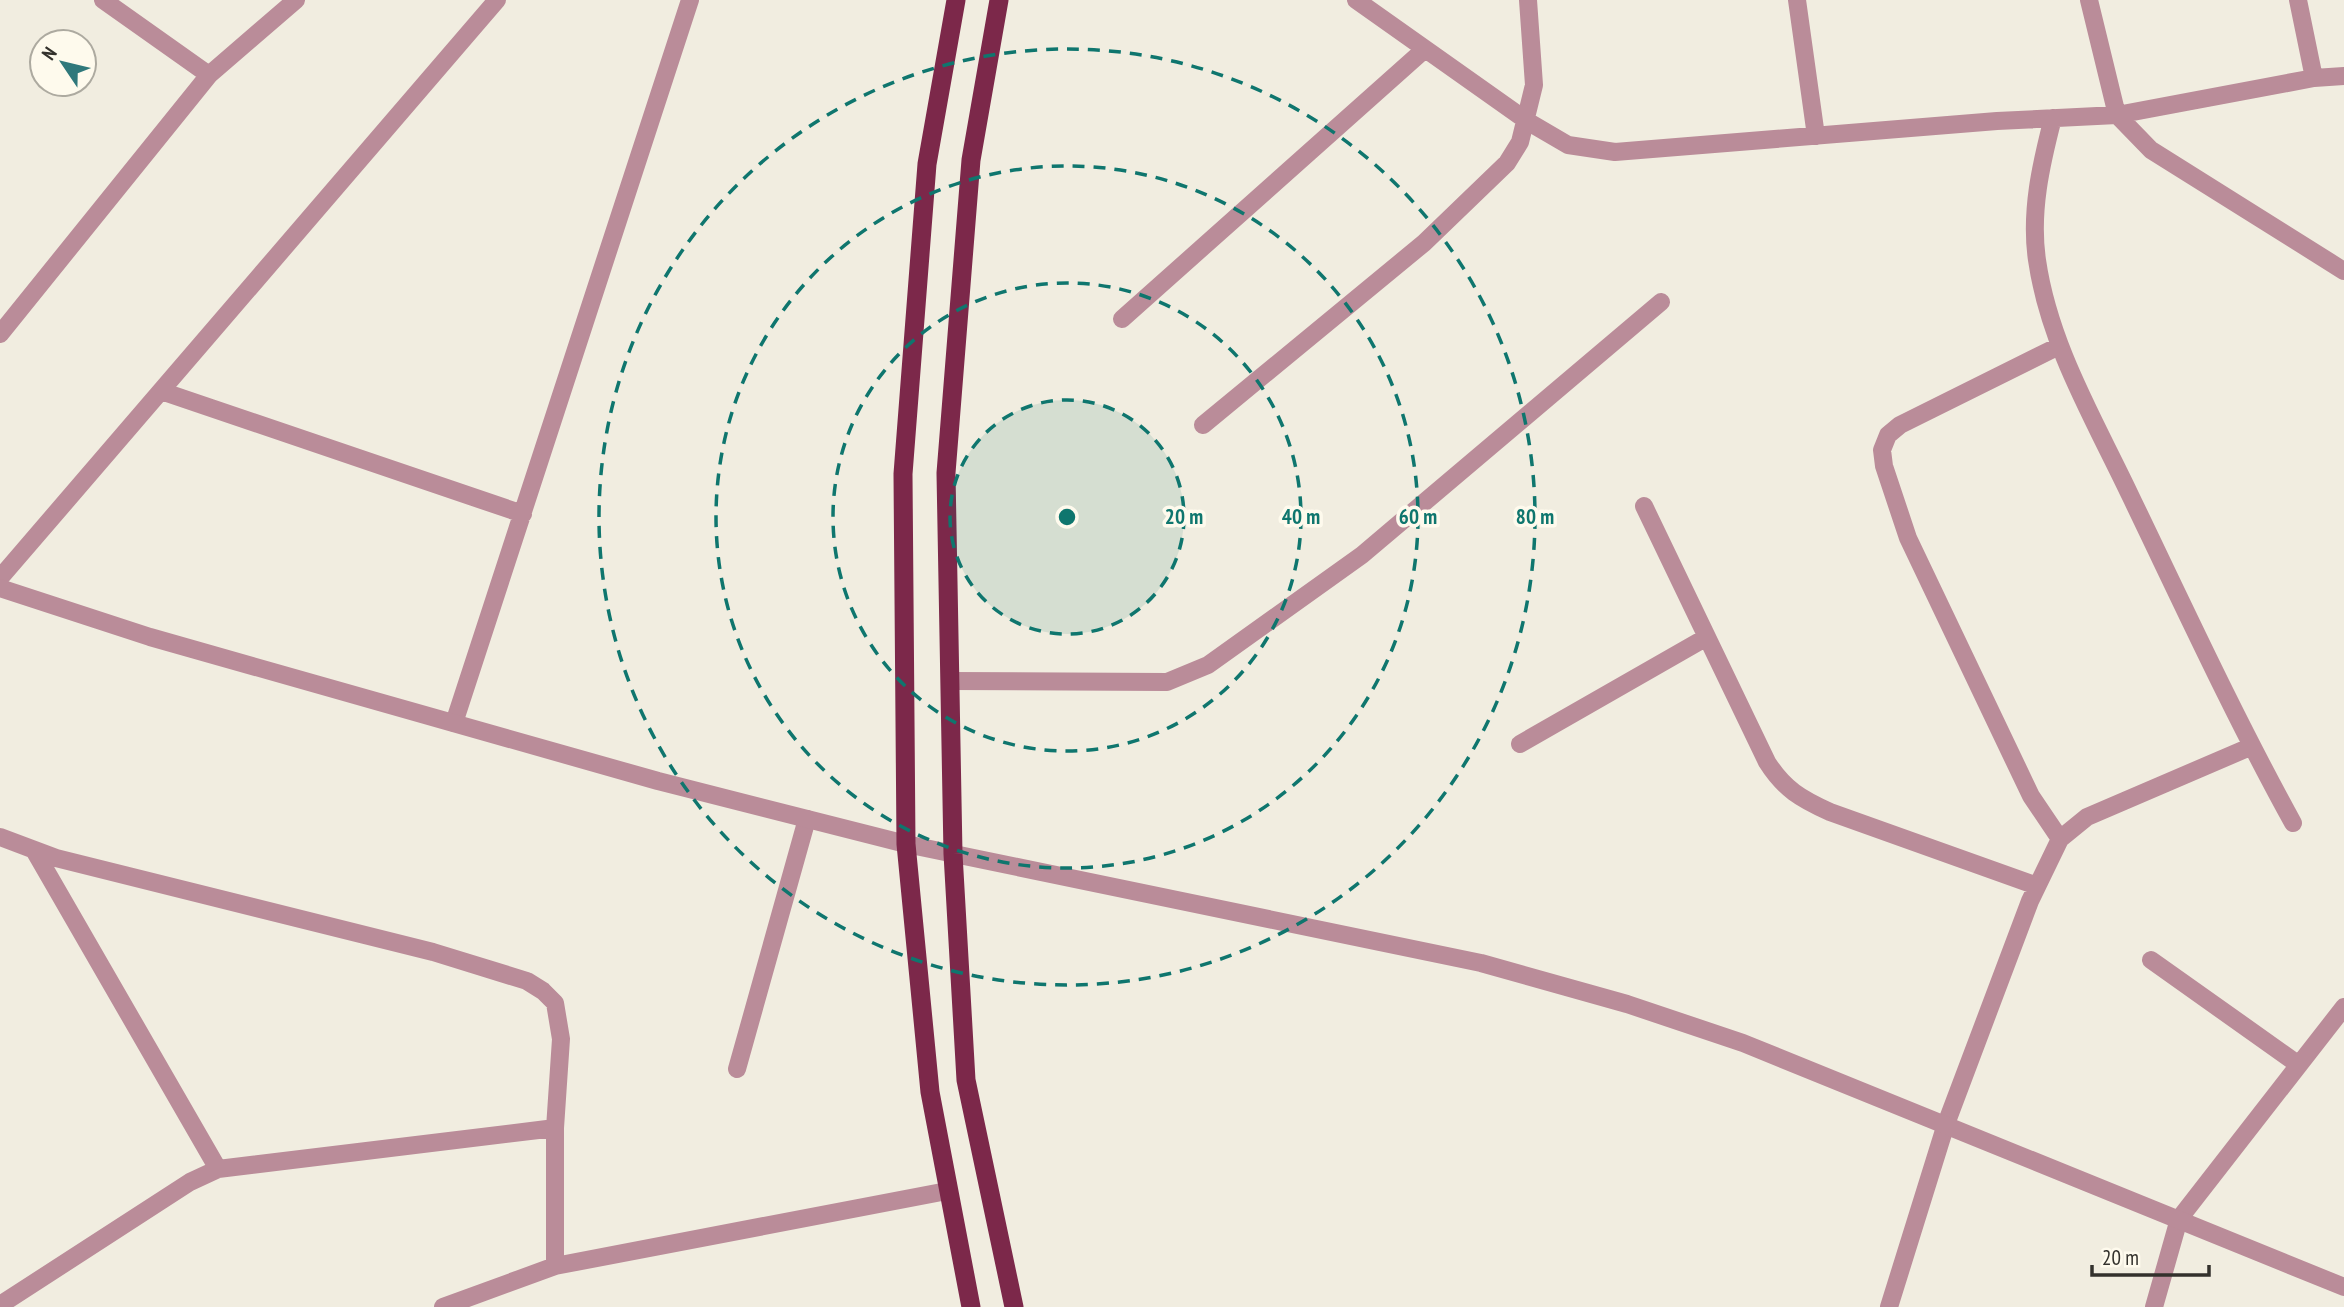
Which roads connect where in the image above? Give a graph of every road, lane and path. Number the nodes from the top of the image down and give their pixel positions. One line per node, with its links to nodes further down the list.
1 (103, 0): 13 (street)
2 (296, 0): 13 (street)
3 (498, 0): 25 (street)
4 (690, 0): 28 (street)
5 (956, 0): 40 (highway)
6 (999, 0): 32 (highway)
7 (1356, 0): 12 (street)
8 (1528, 0): 18 (street)
9 (1797, 0): 19 (street)
10 (2089, 0): 16 (street)
11 (2298, 0): 15 (street)
12 (1425, 49): 18 (street); 22 (street)
13 (209, 75): 23 (street)
14 (2344, 76): 15 (street)
15 (2314, 78): 16 (street)
16 (2117, 115): 17 (street); 20 (street)
17 (2053, 118): 19 (street); 24 (street)
18 (1527, 121): 19 (street); 26 (street)
19 (1816, 136)
20 (2344, 271)
21 (1661, 302): 32 (street)
22 (1122, 319)
23 (0, 334)
24 (2059, 346): 35 (street); 39 (street)
25 (161, 391): 28 (street); 29 (street)
26 (1203, 425)
27 (1644, 506): 31 (street)
28 (523, 514): 33 (street)
29 (0, 578)
30 (0, 588): 33 (street)
31 (1707, 637): 34 (street); 43 (street)
32 (950, 681): 42 (highway)
33 (454, 723): 36 (street)
34 (1520, 744)
35 (2250, 747): 37 (street); 39 (street)
36 (807, 819): 40 (street); 47 (street)
37 (2292, 823)
38 (0, 837): 41 (street)
39 (2060, 839): 43 (street)
40 (906, 844): 42 (street); 51 (highway)
41 (33, 850): 49 (street); 50 (street)
42 (953, 853): 48 (street); 58 (highway)
43 (2037, 886): 48 (street)
44 (2151, 960): 46 (street)
45 (2344, 1007): 46 (street)
46 (2299, 1065): 52 (street)
47 (737, 1069)
48 (1946, 1124): 52 (street); 59 (street)
49 (555, 1128): 50 (street); 53 (street)
50 (218, 1169): 55 (street)
51 (947, 1191): 53 (street); 57 (highway)
52 (2179, 1219): 54 (street); 60 (street)
53 (555, 1266): 56 (street)
54 (2344, 1287)
55 (0, 1305)
56 (443, 1307)
57 (971, 1307)
58 (1014, 1307)
59 (1889, 1307)
60 (2154, 1307)

